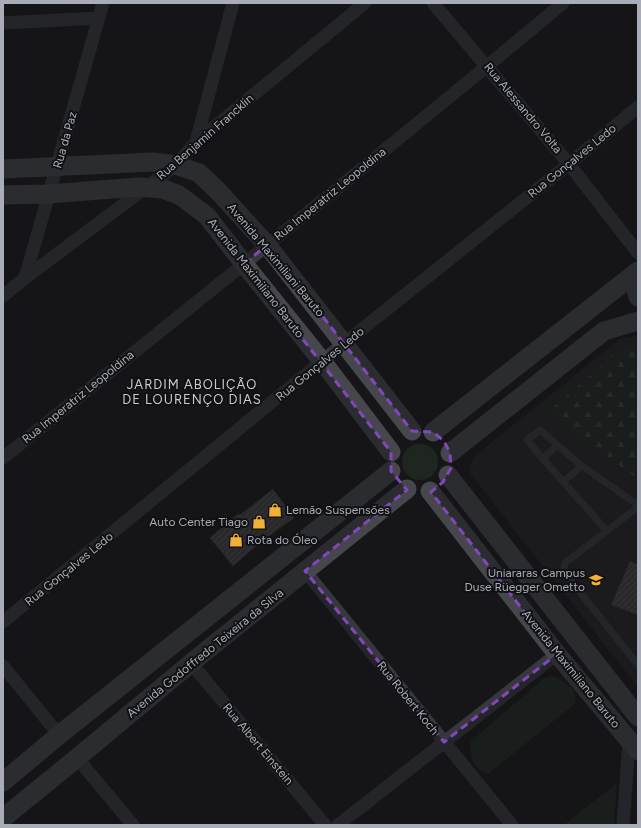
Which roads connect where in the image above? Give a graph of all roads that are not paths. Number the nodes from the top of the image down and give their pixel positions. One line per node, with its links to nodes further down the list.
1 (103, 3): 6 (street, Rua da Paz)
2 (233, 3): 10 (street)
3 (366, 3): 10 (street, Rua Benjamin Francklin)
4 (433, 3): 8 (street, Rua Alessandro Volta)
5 (563, 3): 8 (street, Rua Imperatriz Leopoldina)
6 (99, 18): 7 (street); 13 (street, Rua da Paz)
7 (3, 22)
8 (488, 66): 11 (street, Rua Alessandro Volta); 18 (street, Rua Imperatriz Leopoldina)
9 (638, 107): 11 (street, Rua Gonçalves Ledo)
10 (196, 142): 12 (street, Rua Benjamin Francklin)
11 (569, 164): 19 (street, Rua Alessandro Volta); 26 (street, Rua Gonçalves Ledo)
12 (176, 165): 13 (street, Avenida Maximiliani Baruto); 15 (street, Rua Benjamin Francklin); 18 (street, Avenida Maximiliani Baruto)
13 (58, 166): 14 (street, Avenida Maximiliani Baruto); 16 (street, Rua da Paz)
14 (3, 169)
15 (145, 188): 16 (street, Avenida Maximiliano Baruto); 20 (street, Avenida Maximiliano Baruto); 22 (street, Rua Benjamin Francklin)
16 (48, 194): 17 (street, Avenida Maximiliano Baruto); 22 (street, Rua da Paz)
17 (3, 195)
18 (267, 245): 20 (street, Rua Imperatriz Leopoldina); 26 (street, Avenida Maximiliani Baruto)
19 (638, 253)
20 (244, 264): 27 (street, Avenida Maximiliano Baruto); 33 (street, Rua Imperatriz Leopoldina)
21 (638, 272): 24 (street); 29 (street)
22 (25, 278): 23 (street, Rua Benjamin Francklin)
23 (3, 296)
24 (638, 297)
25 (638, 321): 32 (street)
26 (344, 344): 27 (street, Rua Gonçalves Ledo); 28 (street, Avenida Maximiliani Baruto)
27 (322, 361): 31 (street, Avenida Maximiliano Baruto); 44 (street, Rua Gonçalves Ledo)
28 (412, 431): 29 (street); 31 (street)
29 (433, 432): 32 (street)
30 (557, 445): 34 (lane); 34 (lane); 35 (lane)
31 (391, 452): 36 (street)
32 (450, 453): 37 (street)
33 (3, 458)
34 (543, 459): 38 (lane)
35 (582, 466): 38 (lane); 41 (lane)
36 (392, 471): 39 (street); 50 (street)
37 (448, 475): 40 (street); 49 (street, Avenida Maximiliano Baruto)
38 (564, 481): 42 (lane)
39 (407, 489): 40 (street); 43 (street, Avenida Godoffredo Teixeira da Silva)
40 (430, 491): 45 (street, Avenida Maximiliano Baruto)
41 (638, 506): 42 (lane)
42 (607, 531): 47 (lane)
43 (305, 571): 46 (street, Avenida Godoffredo Teixeira da Silva); 51 (street, Rua Robert Koch)
44 (3, 622)
45 (557, 654): 51 (street); 52 (street, Avenida Maximiliano Baruto)
46 (191, 663): 53 (street, Avenida Godoffredo Teixeira da Silva); 57 (street, Rua Albert Einstein)
47 (638, 665)
48 (3, 666): 50 (street)
49 (638, 717)
50 (59, 735): 54 (street)
51 (444, 742): 58 (street); 59 (street, Rua Robert Koch)
52 (635, 742): 60 (street)
53 (77, 758): 55 (street, Avenida Godoffredo Teixeira da Silva); 56 (street)
54 (3, 782)
55 (3, 818)
56 (133, 825)
57 (325, 825)
58 (338, 825)
59 (512, 825)
60 (623, 825)

